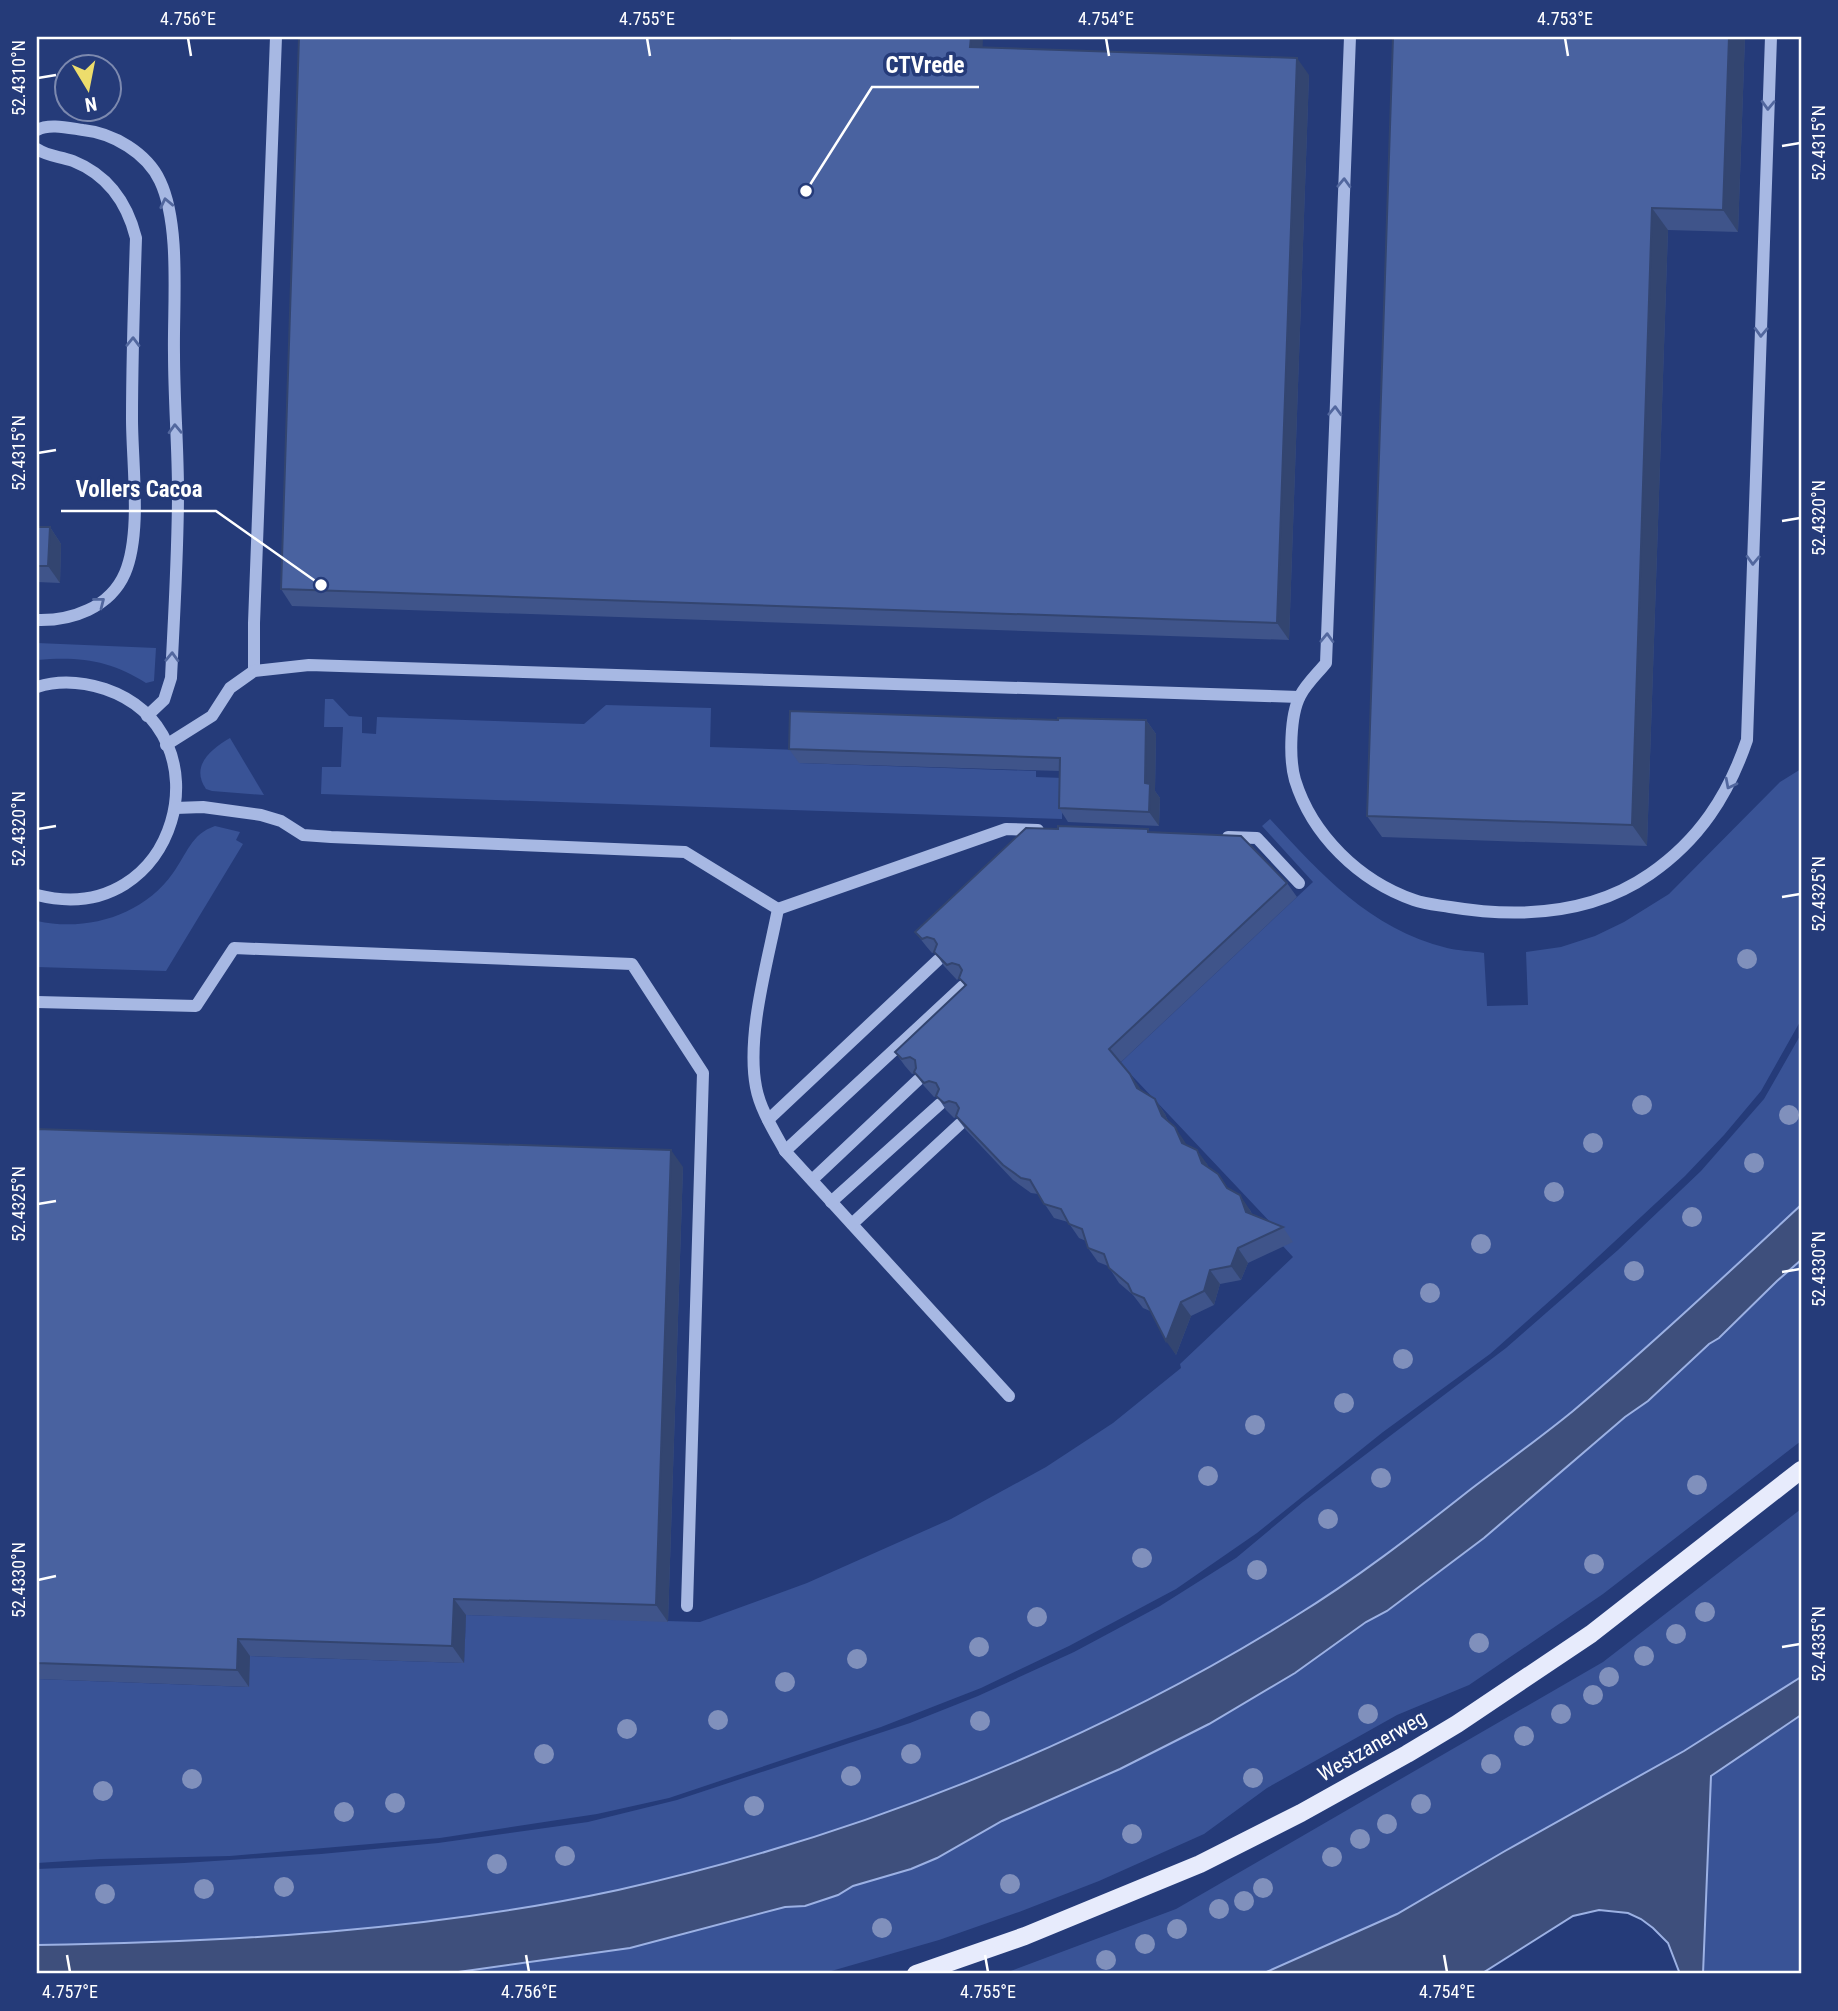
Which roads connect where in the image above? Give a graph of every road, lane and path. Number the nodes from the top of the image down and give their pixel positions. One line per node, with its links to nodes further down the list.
1 (276, 37): 7 (street)
2 (1350, 37): 9 (street, one-way to 2)
3 (1771, 37): 9 (street, one-way to 9)
4 (37, 130): 10 (street, one-way to 4)
5 (37, 149): 6 (street, one-way to 5)
6 (37, 620)
7 (254, 671): 9 (street); 11 (street)
8 (37, 687): 10 (street)
9 (1299, 697)
10 (147, 716): 11 (street)
11 (166, 745): 12 (street)
12 (175, 808): 16 (street); 17 (street)
13 (1048, 831): 17 (street)
14 (1215, 836): 15 (street)
15 (1299, 883)
16 (37, 895)
17 (778, 909): 23 (street)
18 (939, 960): 23 (street)
19 (963, 986): 25 (street)
20 (37, 1002): 31 (street)
21 (918, 1080): 26 (street)
22 (940, 1104): 27 (street)
23 (768, 1120): 25 (street)
24 (960, 1124): 28 (street)
25 (785, 1150): 26 (street)
26 (812, 1180): 27 (street)
27 (831, 1202): 28 (street)
28 (852, 1224): 29 (street)
29 (1009, 1396)
30 (1801, 1470): 32 (main road, Westzanerweg)
31 (687, 1606)
32 (916, 1974)

